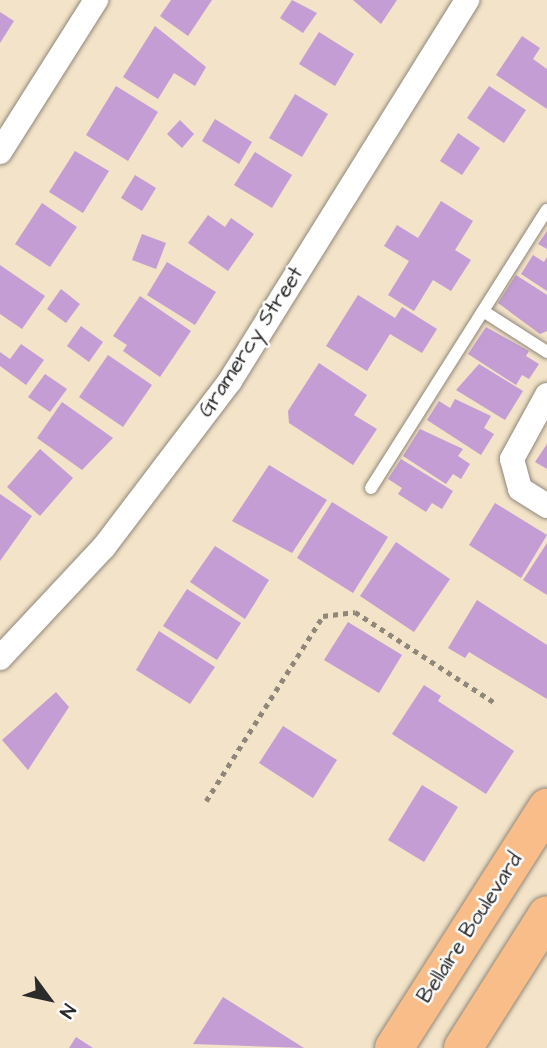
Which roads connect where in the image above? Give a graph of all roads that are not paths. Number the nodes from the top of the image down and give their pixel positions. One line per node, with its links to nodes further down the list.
1 (96, 0): 3 (street)
2 (467, 0): 10 (street, Gramercy Street)
3 (0, 152)
4 (547, 210): 5 (lane)
5 (483, 311): 6 (lane); 8 (lane)
6 (547, 352)
7 (547, 395): 9 (street)
8 (371, 488)
9 (547, 506)
10 (0, 658)
11 (547, 808): 13 (main road, Bellaire Boulevard)
12 (547, 915): 14 (main road)
13 (456, 951): 14 (main road); 15 (main road, Bellaire Boulevard)
14 (505, 982): 16 (main road)
15 (394, 1048)
16 (463, 1048)

